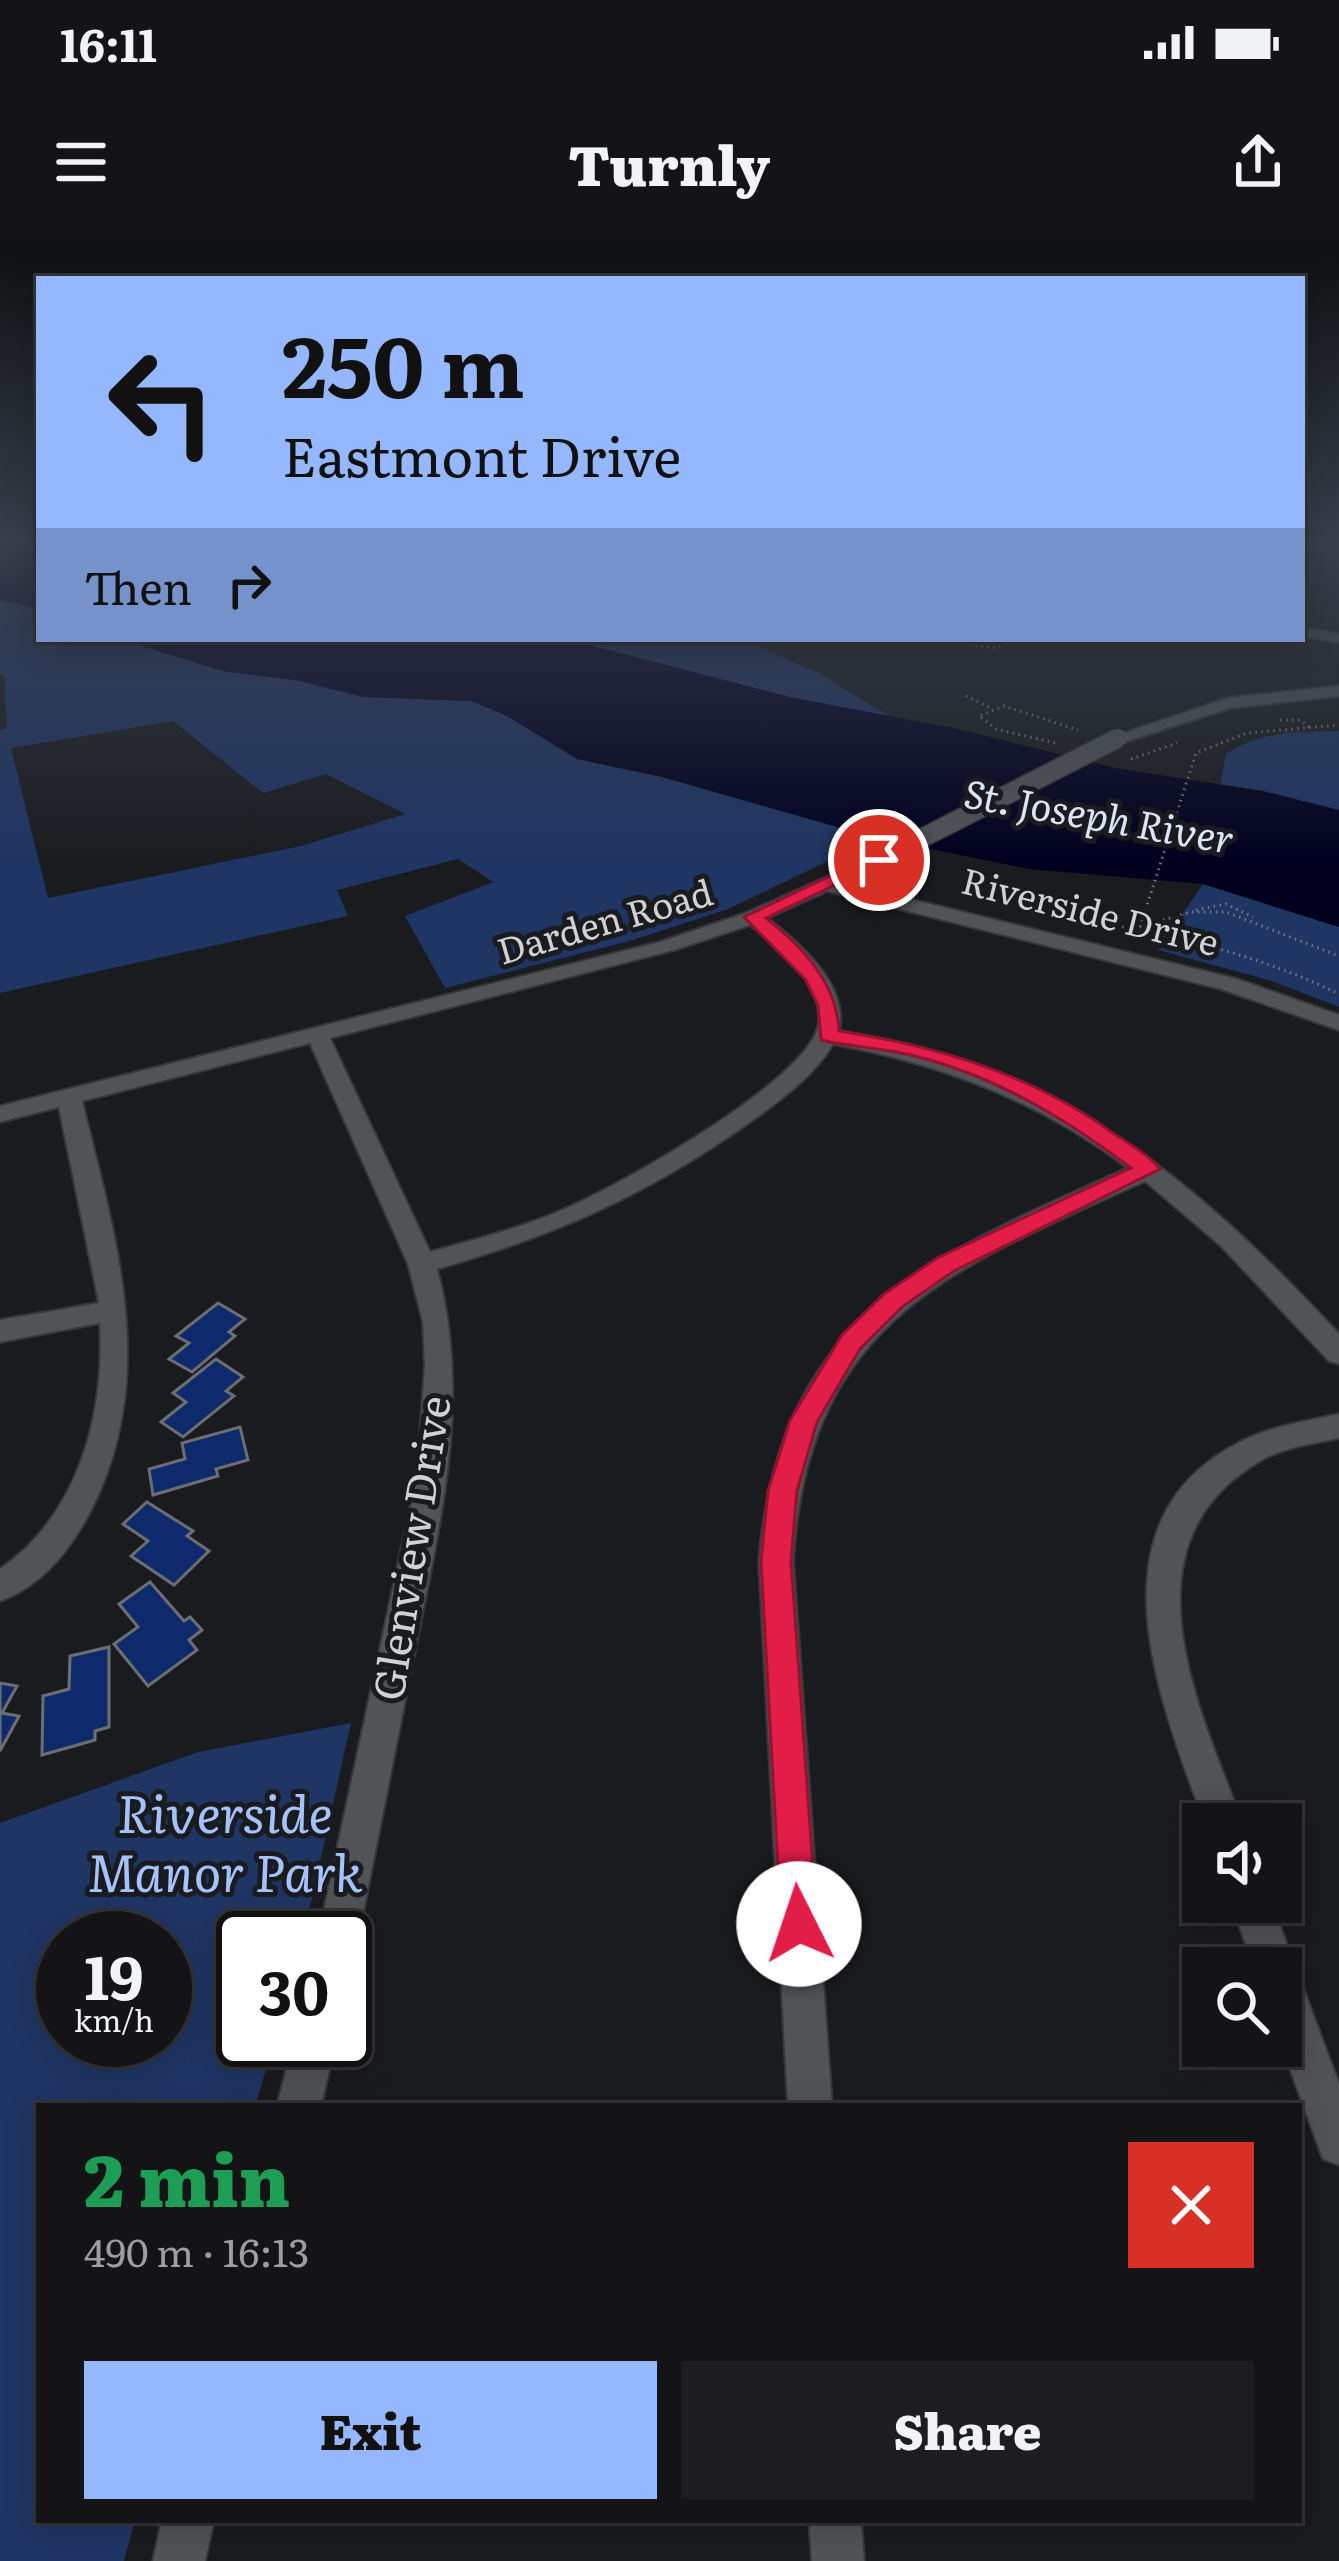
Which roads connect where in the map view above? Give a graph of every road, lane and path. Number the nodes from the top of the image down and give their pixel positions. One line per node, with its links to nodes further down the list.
1 (1339, 691): 5 (street, Darden Road, bridge)
2 (966, 696): 3 (path)
3 (991, 708)
4 (1339, 725): 8 (path)
5 (828, 885): 7 (street, Darden Road); 11 (street, Riverside Drive)
6 (1037, 914): 8 (path)
7 (753, 917): 12 (street, Darden Road); 13 (street)
8 (1140, 927): 9 (path); 10 (path)
9 (1339, 956)
10 (1339, 994)
11 (1336, 1022)
12 (317, 1034): 14 (street, Darden Road); 17 (street, Glenview Drive)
13 (828, 1036): 16 (street); 17 (street)
14 (69, 1096): 15 (street, Darden Road); 18 (street)
15 (0, 1114)
16 (1148, 1169): 20 (street); 28 (street)
17 (422, 1264): 24 (street, Glenview Drive)
18 (115, 1310): 19 (street); 22 (street)
19 (0, 1330)
20 (1339, 1353)
21 (1339, 1426): 23 (street)
22 (5, 1584)
23 (1217, 1803)
24 (344, 1911)
25 (1302, 2043): 29 (street)
26 (308, 2067): 27 (street)
27 (300, 2103)
28 (810, 2103)
29 (1339, 2144)
30 (187, 2523): 32 (street)
31 (836, 2523): 33 (street)
32 (178, 2561)
33 (838, 2561)

